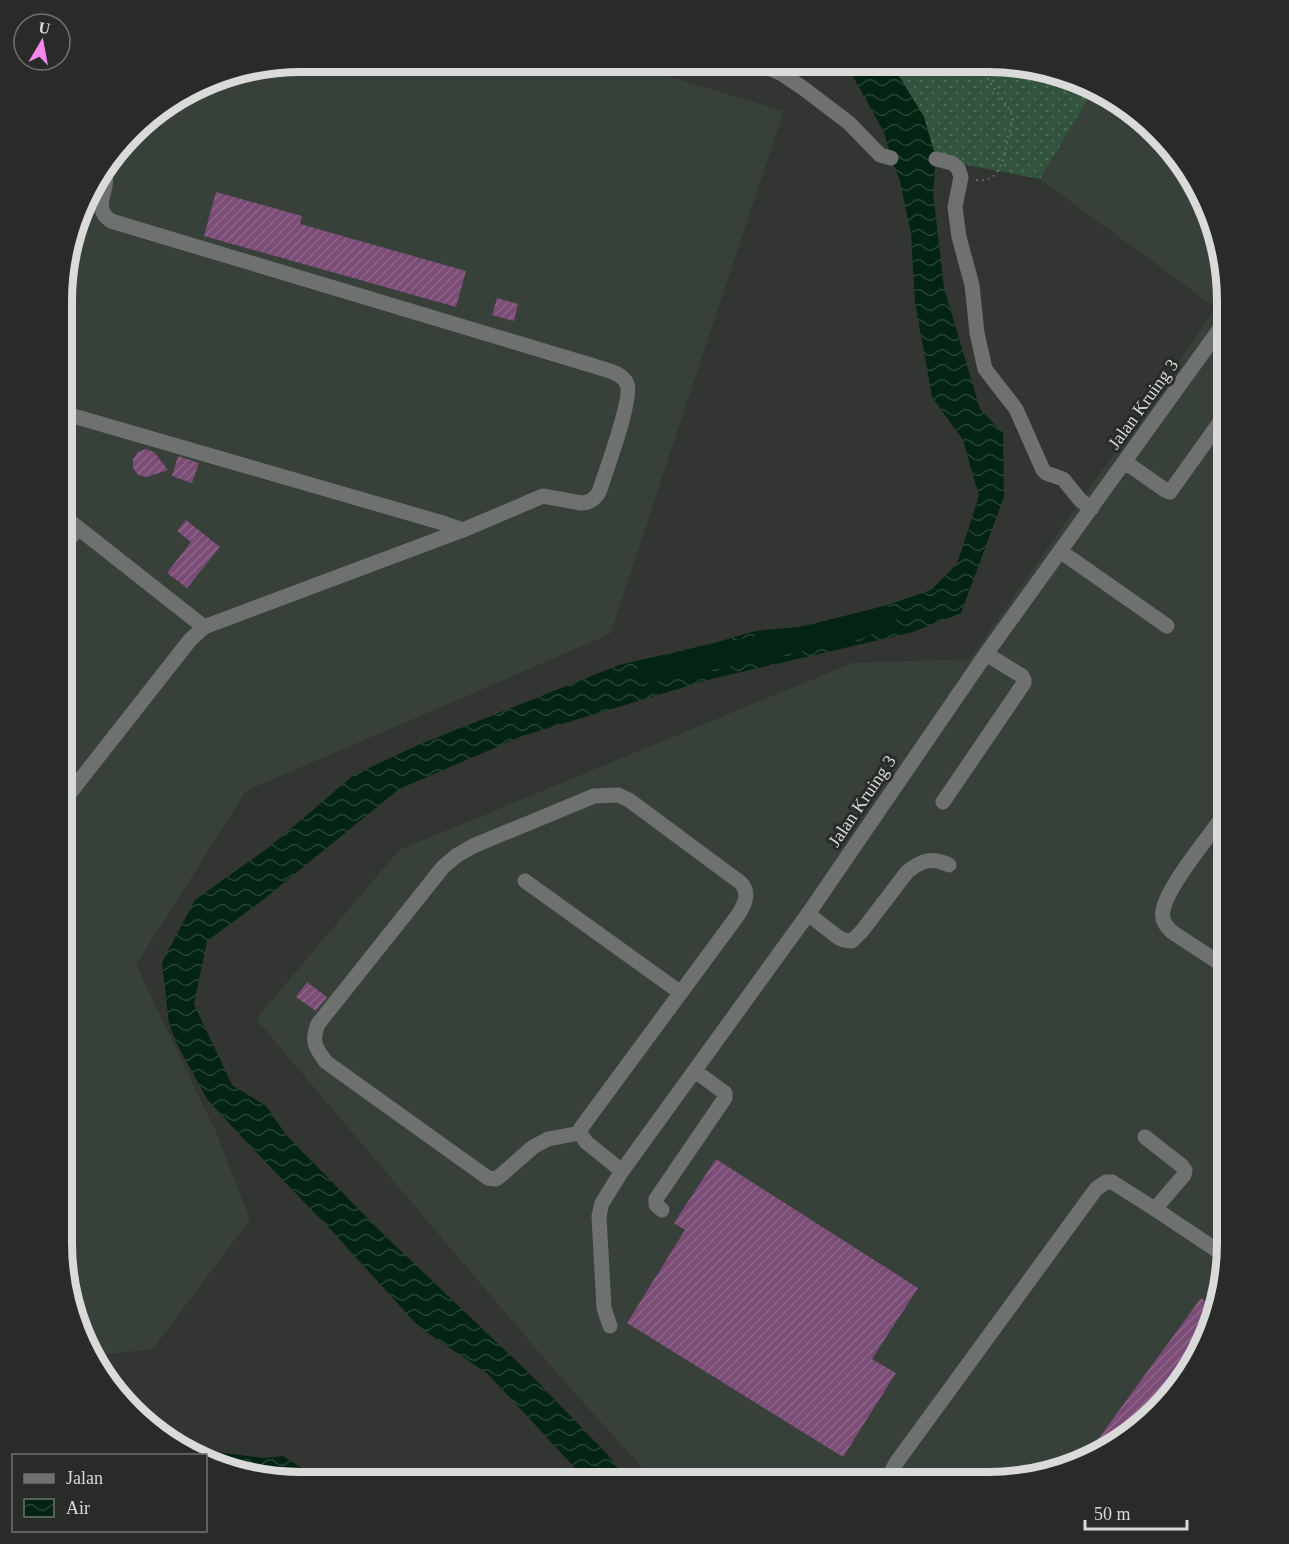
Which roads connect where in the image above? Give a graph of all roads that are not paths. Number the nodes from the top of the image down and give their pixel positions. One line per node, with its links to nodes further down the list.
1 (777, 72): 2 (street)
2 (891, 158)
3 (936, 159): 9 (street)
4 (106, 182): 12 (street)
5 (1217, 333): 8 (street, Jalan Kruing 3)
6 (72, 416): 12 (street)
7 (1217, 426): 8 (street)
8 (1125, 462): 9 (street, Jalan Kruing 3)
9 (1092, 508): 14 (street, Jalan Kruing 3)
10 (72, 523): 11 (street)
11 (78, 528): 13 (street); 16 (street)
12 (463, 530): 16 (street)
13 (72, 536)
14 (1060, 552): 15 (street); 17 (street, Jalan Kruing 3)
15 (1167, 626)
16 (204, 627): 18 (street)
17 (986, 654): 19 (street); 23 (street, Jalan Kruing 3)
18 (72, 790)
19 (943, 802)
20 (1217, 825): 24 (street)
21 (949, 865): 23 (street)
22 (525, 881): 25 (street)
23 (808, 914): 26 (street, Jalan Kruing 3)
24 (1217, 961)
25 (681, 993): 27 (street); 27 (street)
26 (695, 1071): 29 (street, Jalan Kruing 3); 31 (street)
27 (580, 1133): 29 (street)
28 (1145, 1137): 30 (street)
29 (622, 1171): 33 (street, Jalan Kruing 3)
30 (1155, 1209): 32 (street); 34 (street)
31 (662, 1210)
32 (1217, 1250)
33 (610, 1326)
34 (892, 1472)

